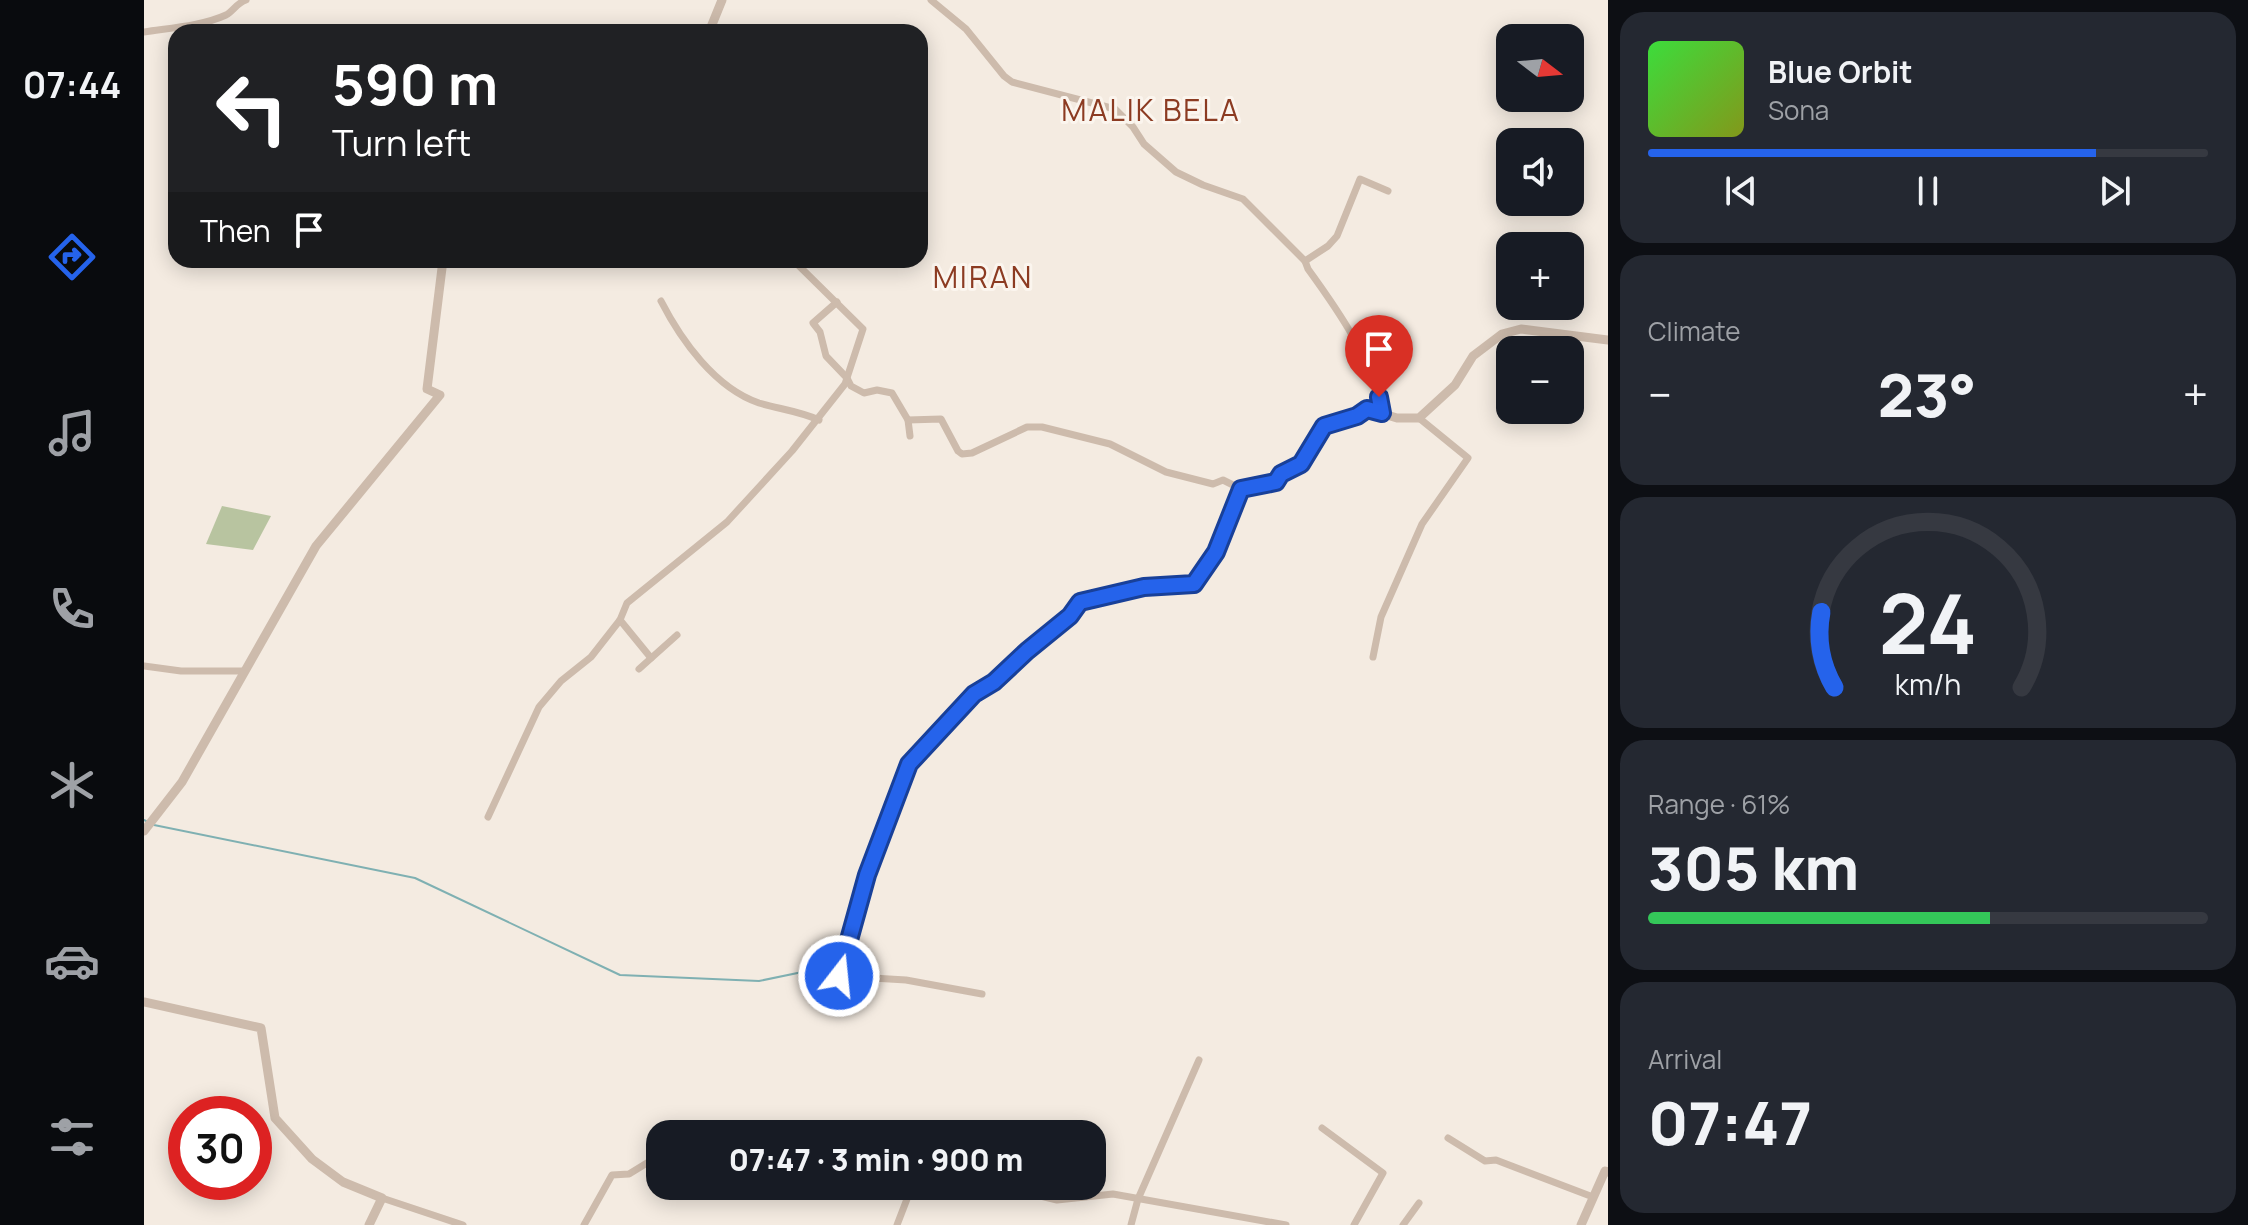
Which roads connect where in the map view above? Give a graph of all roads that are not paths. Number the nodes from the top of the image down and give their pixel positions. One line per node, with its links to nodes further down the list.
1 (246, 0): 4 (street)
2 (722, 0): 5 (street)
3 (931, 0): 9 (street)
4 (190, 24)
5 (712, 24)
6 (168, 28): 7 (street)
7 (144, 32)
8 (1388, 191): 9 (street)
9 (1305, 261): 16 (street)
10 (442, 268): 28 (street)
11 (801, 268): 13 (street)
12 (661, 301): 18 (street)
13 (837, 302): 15 (street); 15 (street)
14 (1608, 340): 17 (street)
15 (847, 378): 18 (street); 19 (street)
16 (1382, 413): 17 (street); 21 (street)
17 (1419, 418): 24 (street)
18 (819, 420): 22 (street)
19 (908, 420): 20 (street); 21 (street)
20 (910, 436)
21 (1241, 489): 29 (street)
22 (620, 620): 25 (street); 30 (street)
23 (677, 635): 25 (street)
24 (1373, 657)
25 (651, 658): 27 (street)
26 (144, 666): 28 (street)
27 (639, 669)
28 (244, 671): 31 (street)
29 (994, 682): 32 (street)
30 (488, 817)
31 (144, 831)
32 (982, 994)
33 (144, 1002): 41 (street)
34 (1199, 1060): 42 (street)
35 (1322, 1128): 51 (street)
36 (1448, 1138): 40 (street)
37 (646, 1164): 47 (street)
38 (1608, 1172): 40 (street)
39 (1106, 1195): 42 (street)
40 (1593, 1197): 53 (street)
41 (382, 1198): 45 (street); 46 (street)
42 (1138, 1199): 49 (street); 50 (street)
43 (907, 1200): 48 (street)
44 (1419, 1203): 52 (street)
45 (369, 1225)
46 (463, 1225)
47 (584, 1225)
48 (897, 1225)
49 (1131, 1225)
50 (1286, 1225)
51 (1354, 1225)
52 (1403, 1225)
53 (1581, 1225)

